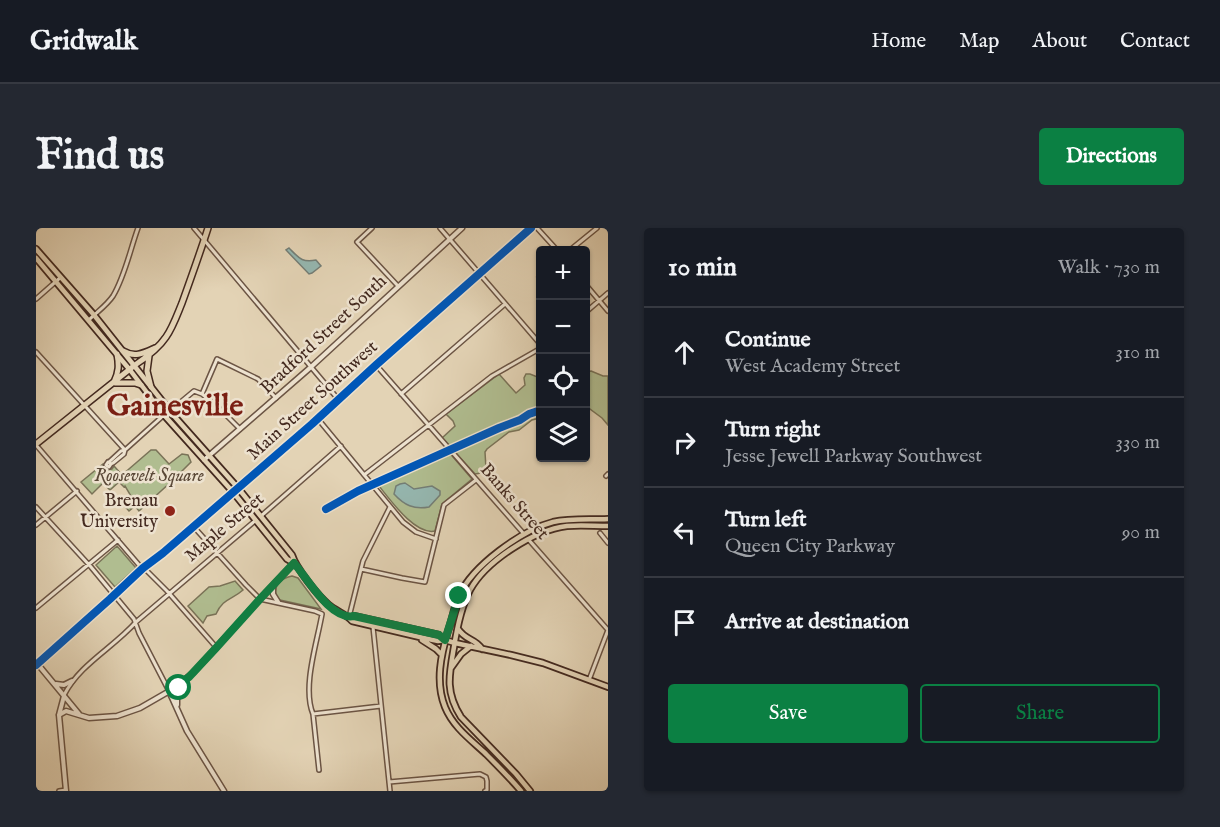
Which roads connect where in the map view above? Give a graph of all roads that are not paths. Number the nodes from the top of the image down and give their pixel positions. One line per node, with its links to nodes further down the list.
1 (138, 228): 26 (street)
2 (194, 228): 11 (street)
3 (208, 228): 11 (highway)
4 (372, 228): 18 (street)
5 (440, 228): 10 (street)
6 (462, 228): 10 (street, Bradford Street South)
7 (531, 228): 16 (street, Main Street Southwest)
8 (537, 228): 12 (street)
9 (597, 228): 13 (street)
10 (450, 239): 16 (street); 18 (street, Bradford Street South)
11 (204, 240): 29 (highway); 37 (street)
12 (553, 246)
13 (575, 246)
14 (36, 249): 17 (main road)
15 (36, 258): 17 (main road)
16 (478, 273): 23 (street); 36 (street, Main Street Southwest)
17 (59, 280): 21 (street); 26 (main road); 27 (main road)
18 (398, 286): 37 (street, Bradford Street South)
19 (590, 290): 22 (street)
20 (608, 292): 22 (street)
21 (36, 299)
22 (599, 300): 24 (street); 25 (street)
23 (505, 304): 28 (street); 43 (street)
24 (590, 308)
25 (608, 311)
26 (94, 315): 27 (street); 31 (main road)
27 (89, 320): 33 (main road)
28 (536, 342)
29 (159, 346): 31 (highway); 34 (highway)
30 (536, 349): 50 (street)
31 (123, 351): 35 (main road)
32 (36, 352): 46 (street)
33 (117, 354): 38 (main road); 39 (highway)
34 (149, 356): 35 (highway); 41 (highway)
35 (135, 365): 38 (highway); 41 (main road)
36 (376, 365): 43 (street, Banks Street); 45 (street, Main Street Southwest)
37 (310, 368): 44 (street, Bradford Street South); 45 (street)
38 (130, 370): 39 (highway); 40 (main road)
39 (114, 383): 40 (highway); 46 (highway)
40 (141, 385): 48 (main road)
41 (151, 387): 47 (main road)
42 (202, 394): 44 (street); 47 (street); 51 (street)
43 (401, 394): 50 (street, Banks Street)
44 (276, 399): 51 (street, Bradford Street South)
45 (338, 400): 49 (street, Main Street Southwest)
46 (84, 406): 52 (highway); 54 (street)
47 (170, 411): 55 (main road)
48 (164, 415): 54 (street); 56 (main road)
49 (318, 419): 53 (street); 60 (street, Main Street Southwest)
50 (428, 425): 58 (street); 59 (street, Banks Street)
51 (240, 429): 55 (street, Bradford Street South)
52 (36, 444): 61 (street)
53 (341, 446): 58 (street); 65 (street, Maple Street)
54 (125, 450): 57 (street)
55 (209, 456): 56 (street, Bradford Street South); 60 (main road)
56 (204, 460): 62 (main road)
57 (110, 463)
58 (364, 475): 64 (street)
59 (476, 480): 73 (street, Banks Street); 74 (street)
60 (238, 488): 62 (street, Main Street Southwest); 65 (main road)
61 (77, 491): 66 (street); 76 (street)
62 (233, 492): 68 (main road); 70 (street, Main Street Southwest)
63 (36, 507): 66 (street)
64 (390, 507): 74 (street); 82 (street)
65 (261, 515): 68 (street, Maple Street); 79 (main road)
66 (46, 517): 69 (street); 80 (street)
67 (608, 519): 73 (main road)
68 (255, 520): 78 (street, Maple Street); 79 (main road)
69 (36, 525)
70 (193, 526): 78 (street); 81 (street, Main Street Southwest)
71 (608, 526): 75 (main road)
72 (600, 533): 77 (street)
73 (524, 534): 75 (street, Banks Street); 97 (main road)
74 (435, 539): 82 (street)
75 (528, 539): 92 (main road); 93 (street, Banks Street)
76 (118, 540): 80 (street); 81 (street)
77 (608, 543)
78 (217, 553): 85 (street, Maple Street); 86 (street)
79 (294, 563): 83 (street); 89 (main road)
80 (88, 565): 84 (street); 88 (street)
81 (143, 568): 84 (street, Main Street Southwest); 85 (street)
82 (361, 569): 89 (street)
83 (274, 584): 86 (street); 87 (street)
84 (114, 594): 90 (street); 103 (street, Main Street Southwest)
85 (169, 594): 90 (street, Maple Street); 100 (street)
86 (260, 599): 87 (street); 100 (street)
87 (278, 602): 114 (street)
88 (36, 608)
89 (348, 617): 91 (main road); 97 (main road)
90 (136, 622): 94 (street, Maple Street); 95 (street)
91 (373, 627): 96 (main road); 112 (street)
92 (458, 629): 98 (main road); 101 (main road)
93 (608, 630): 105 (street)
94 (128, 631): 95 (street); 106 (street, Maple Street)
95 (139, 633): 110 (street)
96 (418, 637): 97 (main road); 102 (main road)
97 (445, 640): 98 (main road); 102 (main road)
98 (455, 643): 99 (main road); 104 (main road)
99 (471, 646): 101 (main road); 104 (main road)
100 (216, 648): 108 (street)
101 (482, 649): 105 (main road)
102 (442, 656): 124 (main road)
103 (36, 664): 107 (street)
104 (450, 670): 125 (main road)
105 (589, 680): 109 (main road)
106 (72, 681): 107 (street); 111 (street, Maple Street)
107 (54, 683): 111 (street)
108 (181, 683): 110 (street); 113 (street)
109 (608, 687)
110 (169, 691): 113 (street); 116 (street)
111 (64, 696): 115 (street); 116 (street)
112 (381, 706): 114 (street); 118 (street)
113 (177, 709): 121 (street)
114 (313, 714): 117 (street)
115 (59, 715): 116 (street); 120 (street)
116 (82, 717)
117 (318, 770)
118 (389, 782): 122 (street); 123 (street)
119 (59, 791): 120 (street)
120 (66, 791)
121 (224, 791)
122 (390, 791)
123 (485, 791)
124 (520, 791)
125 (530, 791)

